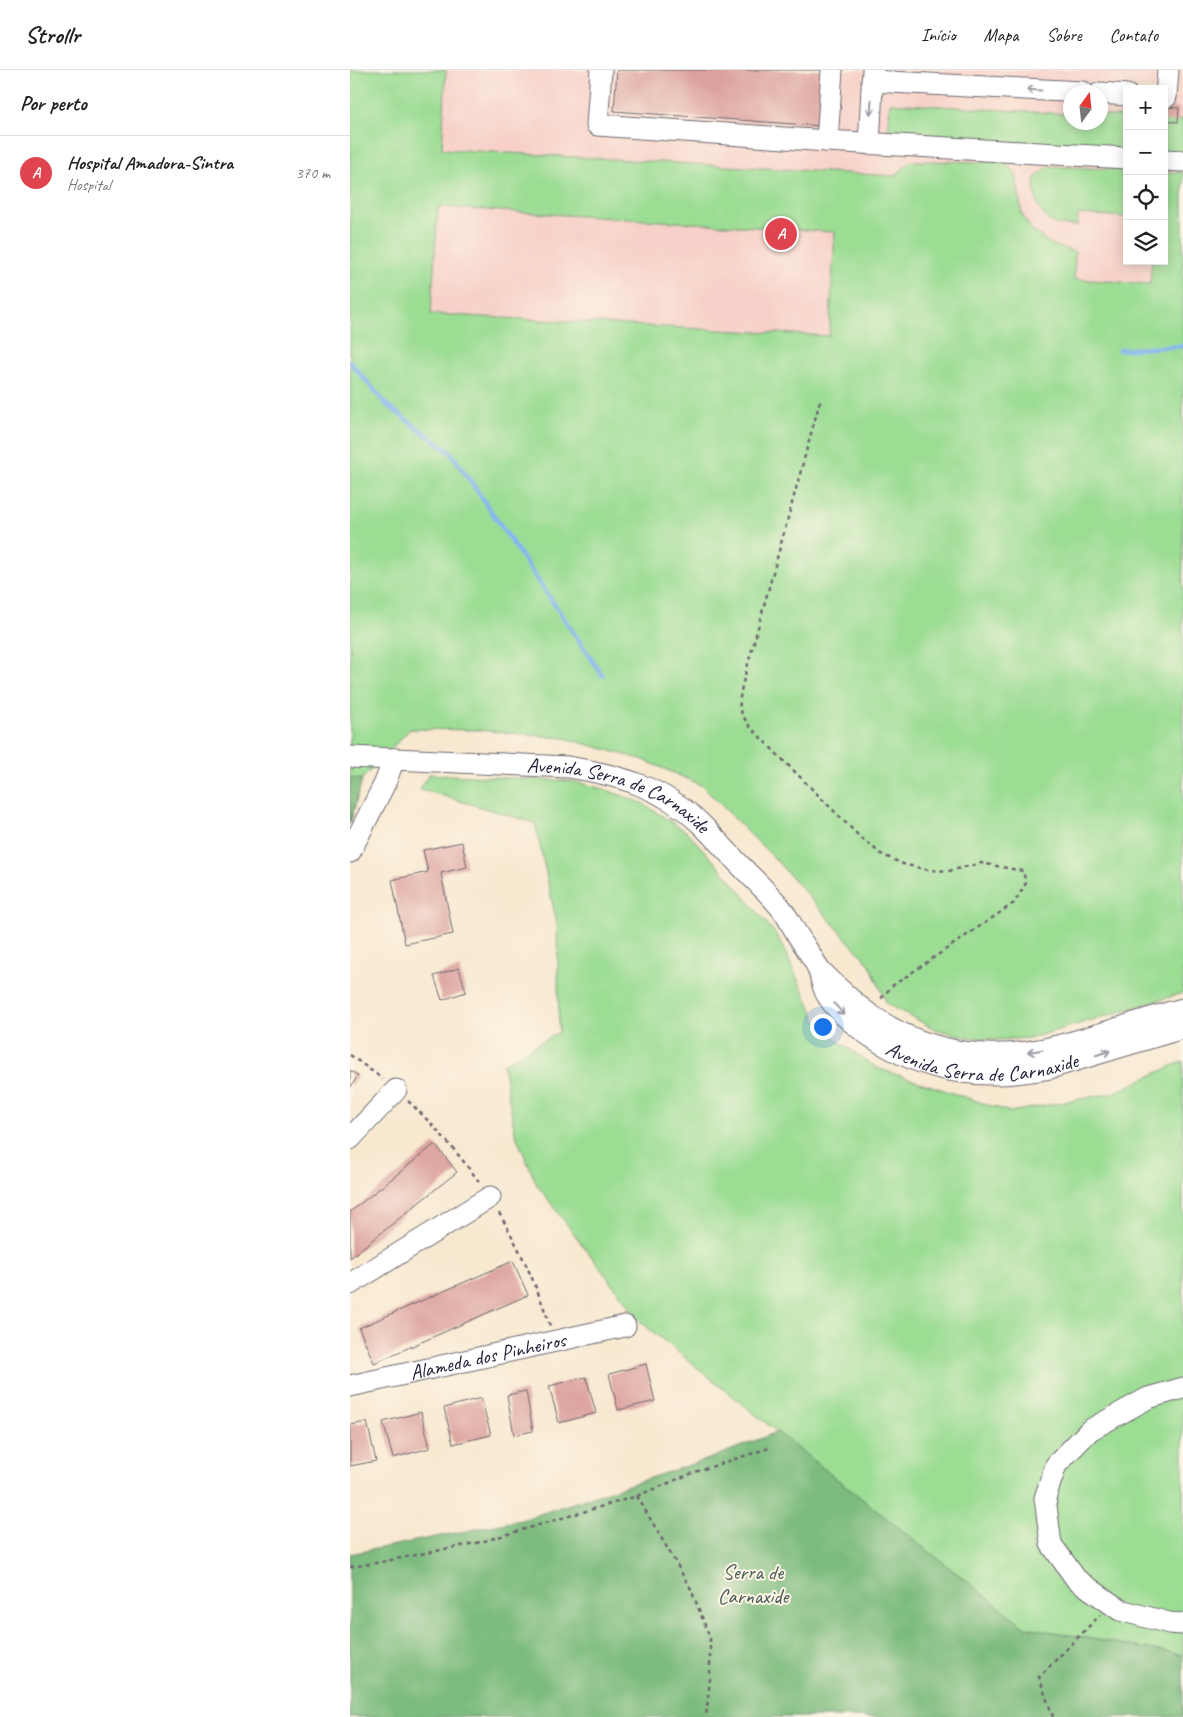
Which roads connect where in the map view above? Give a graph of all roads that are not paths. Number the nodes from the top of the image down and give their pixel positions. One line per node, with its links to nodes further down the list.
1 (601, 70): 9 (street)
2 (832, 70): 9 (street)
3 (1168, 70): 8 (street)
4 (873, 76): 5 (street, one-way to 4); 10 (street, one-way to 10)
5 (1063, 90)
6 (1108, 94): 7 (street)
7 (1123, 95)
8 (1171, 97)
9 (827, 141): 10 (street)
10 (869, 144): 11 (street)
11 (1123, 158)
12 (1168, 160): 13 (street)
13 (1183, 161)
14 (350, 757): 15 (street, Avenida Serra de Carnaxide)
15 (394, 759): 16 (street); 17 (street, Avenida Serra de Carnaxide)
16 (350, 852)
17 (817, 966): 18 (street, Avenida Serra de Carnaxide, one-way to 17); 19 (street, Avenida Serra de Carnaxide, one-way to 19)
18 (1183, 1008)
19 (1183, 1028)
20 (396, 1090): 21 (street)
21 (350, 1139)
22 (490, 1197): 23 (street)
23 (350, 1284)
24 (625, 1326): 25 (street, Alameda dos Pinheiros)
25 (352, 1383)
26 (1183, 1388): 27 (street)
27 (1183, 1624)

